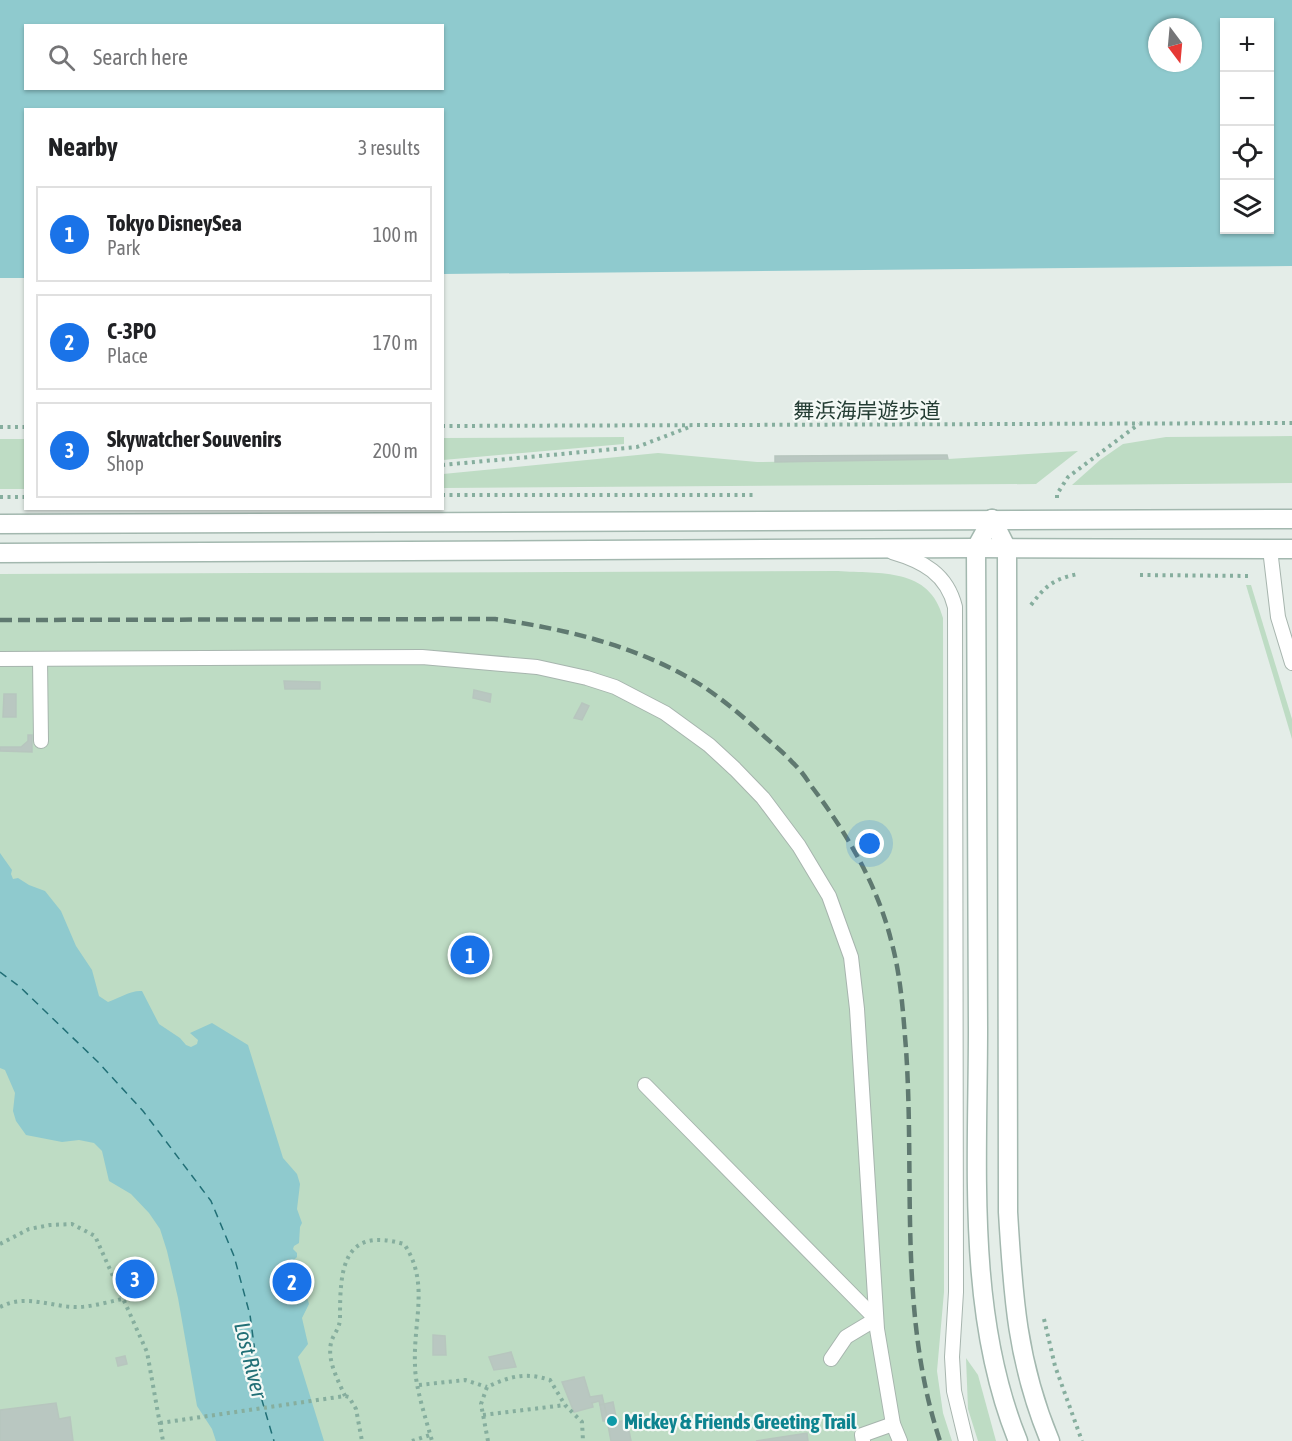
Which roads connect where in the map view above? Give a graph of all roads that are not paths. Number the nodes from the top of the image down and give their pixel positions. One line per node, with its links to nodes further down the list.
1 (992, 519): 2 (street); 3 (street); 4 (street); 6 (street)
2 (1292, 519)
3 (0, 524)
4 (976, 548): 5 (street); 6 (street); 22 (street)
5 (883, 549): 9 (street); 21 (lane)
6 (1007, 549): 7 (street); 23 (street)
7 (1270, 549): 8 (street); 10 (lane)
8 (1292, 549)
9 (0, 553)
10 (1289, 640): 13 (lane)
11 (0, 659): 12 (lane)
12 (40, 659): 14 (lane); 16 (lane)
13 (1292, 663)
14 (41, 741)
15 (645, 1085): 16 (lane)
16 (876, 1319): 17 (lane); 18 (lane)
17 (831, 1359)
18 (893, 1424): 19 (lane); 20 (lane)
19 (863, 1441)
20 (900, 1441)
21 (966, 1441)
22 (1017, 1441)
23 (1050, 1441)

